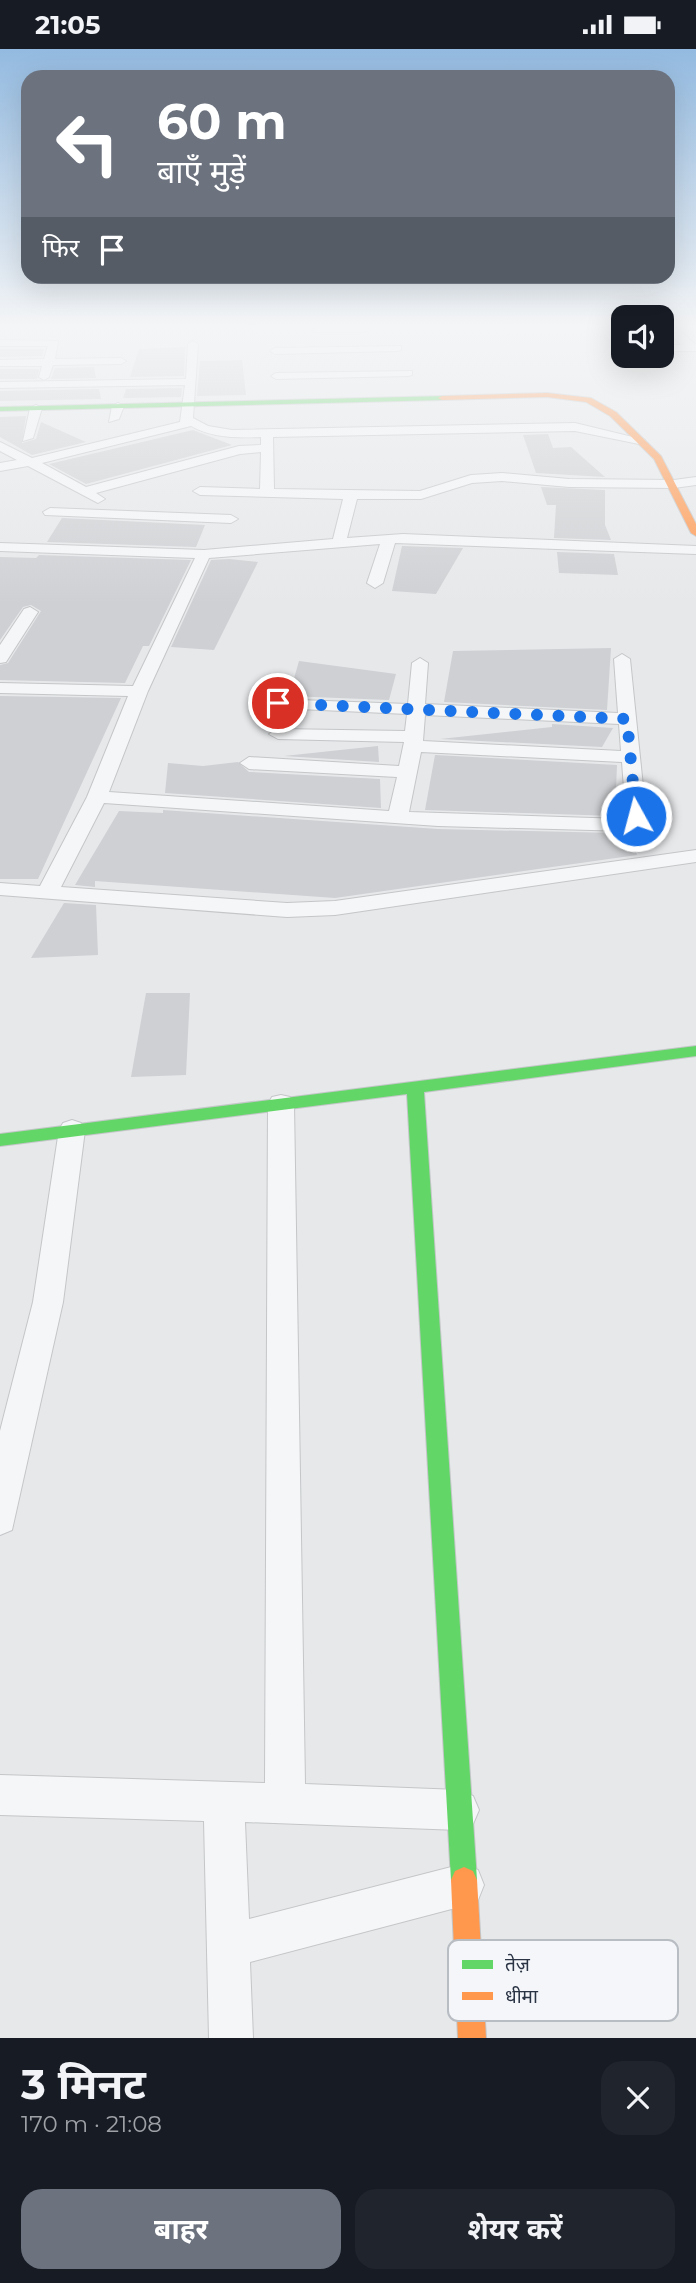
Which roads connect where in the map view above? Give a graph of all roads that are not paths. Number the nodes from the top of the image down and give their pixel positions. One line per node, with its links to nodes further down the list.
1 (33, 418): 6 (street)
2 (186, 418): 10 (street)
3 (198, 418): 5 (street)
4 (615, 418): 7 (street)
5 (267, 433): 7 (street); 9 (street)
6 (27, 437)
7 (639, 440): 14 (street)
8 (0, 446): 10 (street)
9 (268, 448): 16 (street); 17 (street)
10 (32, 462): 11 (street); 13 (street)
11 (0, 467)
12 (696, 481): 14 (street)
13 (68, 483): 16 (street); 21 (street)
14 (674, 484): 18 (street); 22 (street)
15 (200, 491): 17 (street)
16 (84, 492): 19 (street)
17 (267, 493): 18 (street)
18 (352, 495): 24 (street)
19 (129, 516): 20 (street); 21 (street)
20 (231, 519)
21 (43, 521): 26 (street)
22 (696, 533)
23 (389, 538): 24 (street); 27 (street); 29 (street)
24 (339, 542): 28 (street)
25 (0, 547): 26 (street)
26 (20, 548): 28 (street)
27 (696, 550)
28 (204, 554): 35 (street)
29 (375, 583)
30 (30, 612): 31 (street)
31 (0, 659)
32 (622, 659): 38 (street)
33 (420, 663): 37 (street)
34 (0, 688): 35 (street)
35 (139, 691): 44 (street)
36 (278, 703): 37 (street)
37 (417, 709): 38 (street); 40 (street)
38 (627, 719): 41 (street)
39 (278, 734): 40 (street)
40 (413, 741): 41 (street); 43 (street)
41 (630, 757): 45 (street)
42 (249, 763): 43 (street)
43 (406, 772): 45 (street)
44 (97, 797): 45 (street); 48 (street)
45 (398, 817)
46 (696, 856): 48 (street)
47 (0, 889): 48 (street)
48 (48, 891)
49 (696, 1051): 50 (street)
50 (415, 1087): 51 (street); 58 (street)
51 (281, 1104): 52 (street); 56 (street)
52 (72, 1130): 53 (street); 54 (street)
53 (0, 1140)
54 (0, 1519)
55 (0, 1795): 57 (street)
56 (285, 1801): 57 (street); 58 (street)
57 (224, 1802): 61 (street)
58 (459, 1810): 59 (street)
59 (463, 1885): 60 (street); 61 (street)
60 (466, 1940)
61 (229, 1946): 62 (street)
62 (231, 2038)

